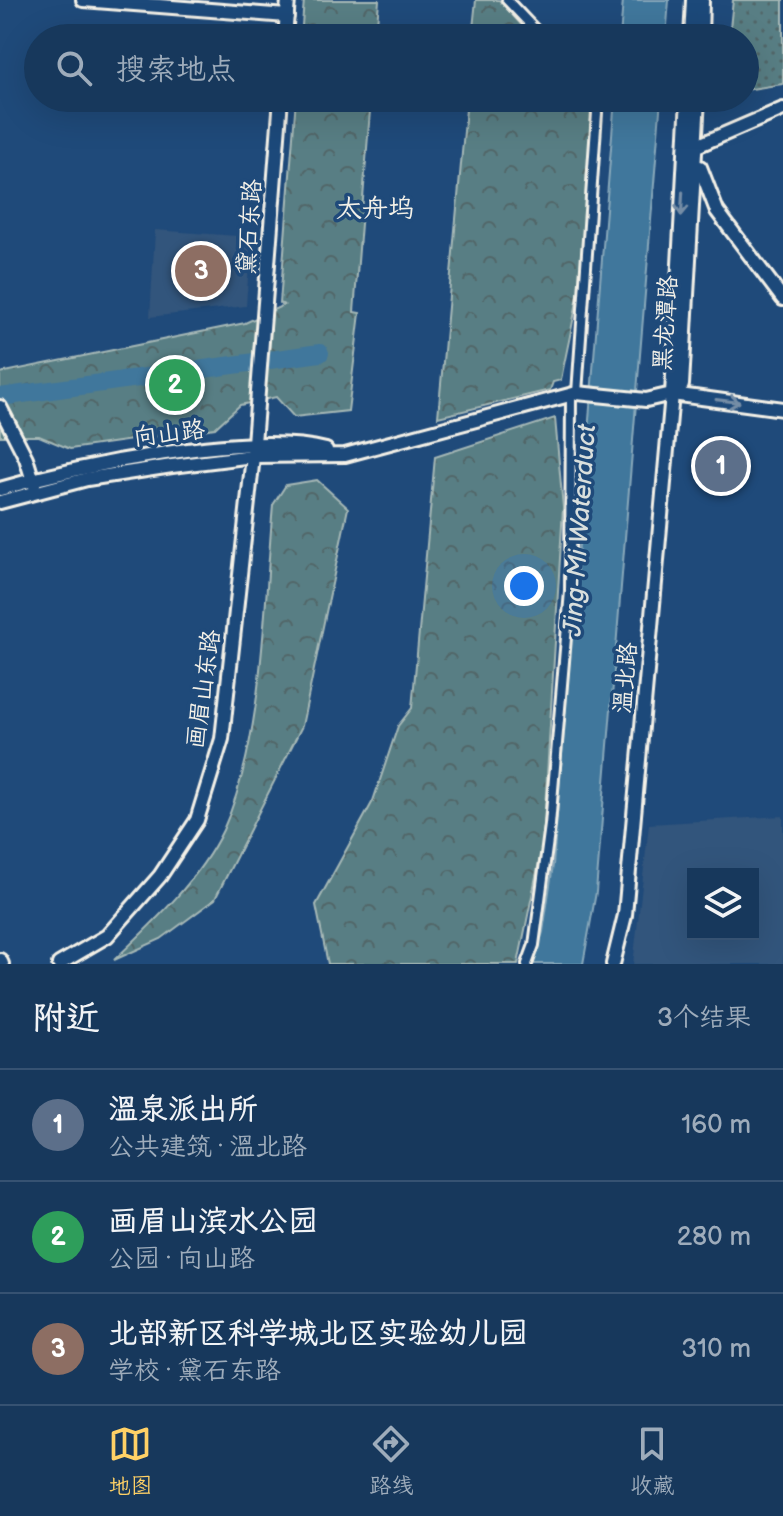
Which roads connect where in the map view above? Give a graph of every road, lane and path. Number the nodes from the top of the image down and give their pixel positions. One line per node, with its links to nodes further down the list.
1 (83, 0): 6 (main road)
2 (288, 0): 6 (main road)
3 (507, 0): 8 (street)
4 (693, 0): 9 (main road)
5 (702, 0): 10 (main road)
6 (287, 16): 7 (main road)
7 (286, 24)
8 (530, 24)
9 (692, 24)
10 (701, 24)
11 (783, 109): 16 (main road)
12 (280, 112): 22 (main road, 黛石东路)
13 (597, 112): 18 (street)
14 (689, 112): 16 (main road, 黑龙潭路)
15 (696, 112): 16 (main road, 黑龙潭路)
16 (691, 148): 17 (main road); 19 (main road, 黑龙潭路)
17 (783, 299)
18 (574, 394): 19 (main road); 22 (main road, 向山路); 27 (street)
19 (672, 394): 21 (main road, one-way to 21); 28 (main road, 温北路)
20 (0, 407): 23 (main road)
21 (783, 409)
22 (253, 450): 23 (main road, 向山路); 26 (main road, 画眉山东路)
23 (34, 485): 24 (main road, 向山路); 25 (main road, 向山路)
24 (0, 489)
25 (0, 502)
26 (59, 964)
27 (527, 964)
28 (613, 964)

